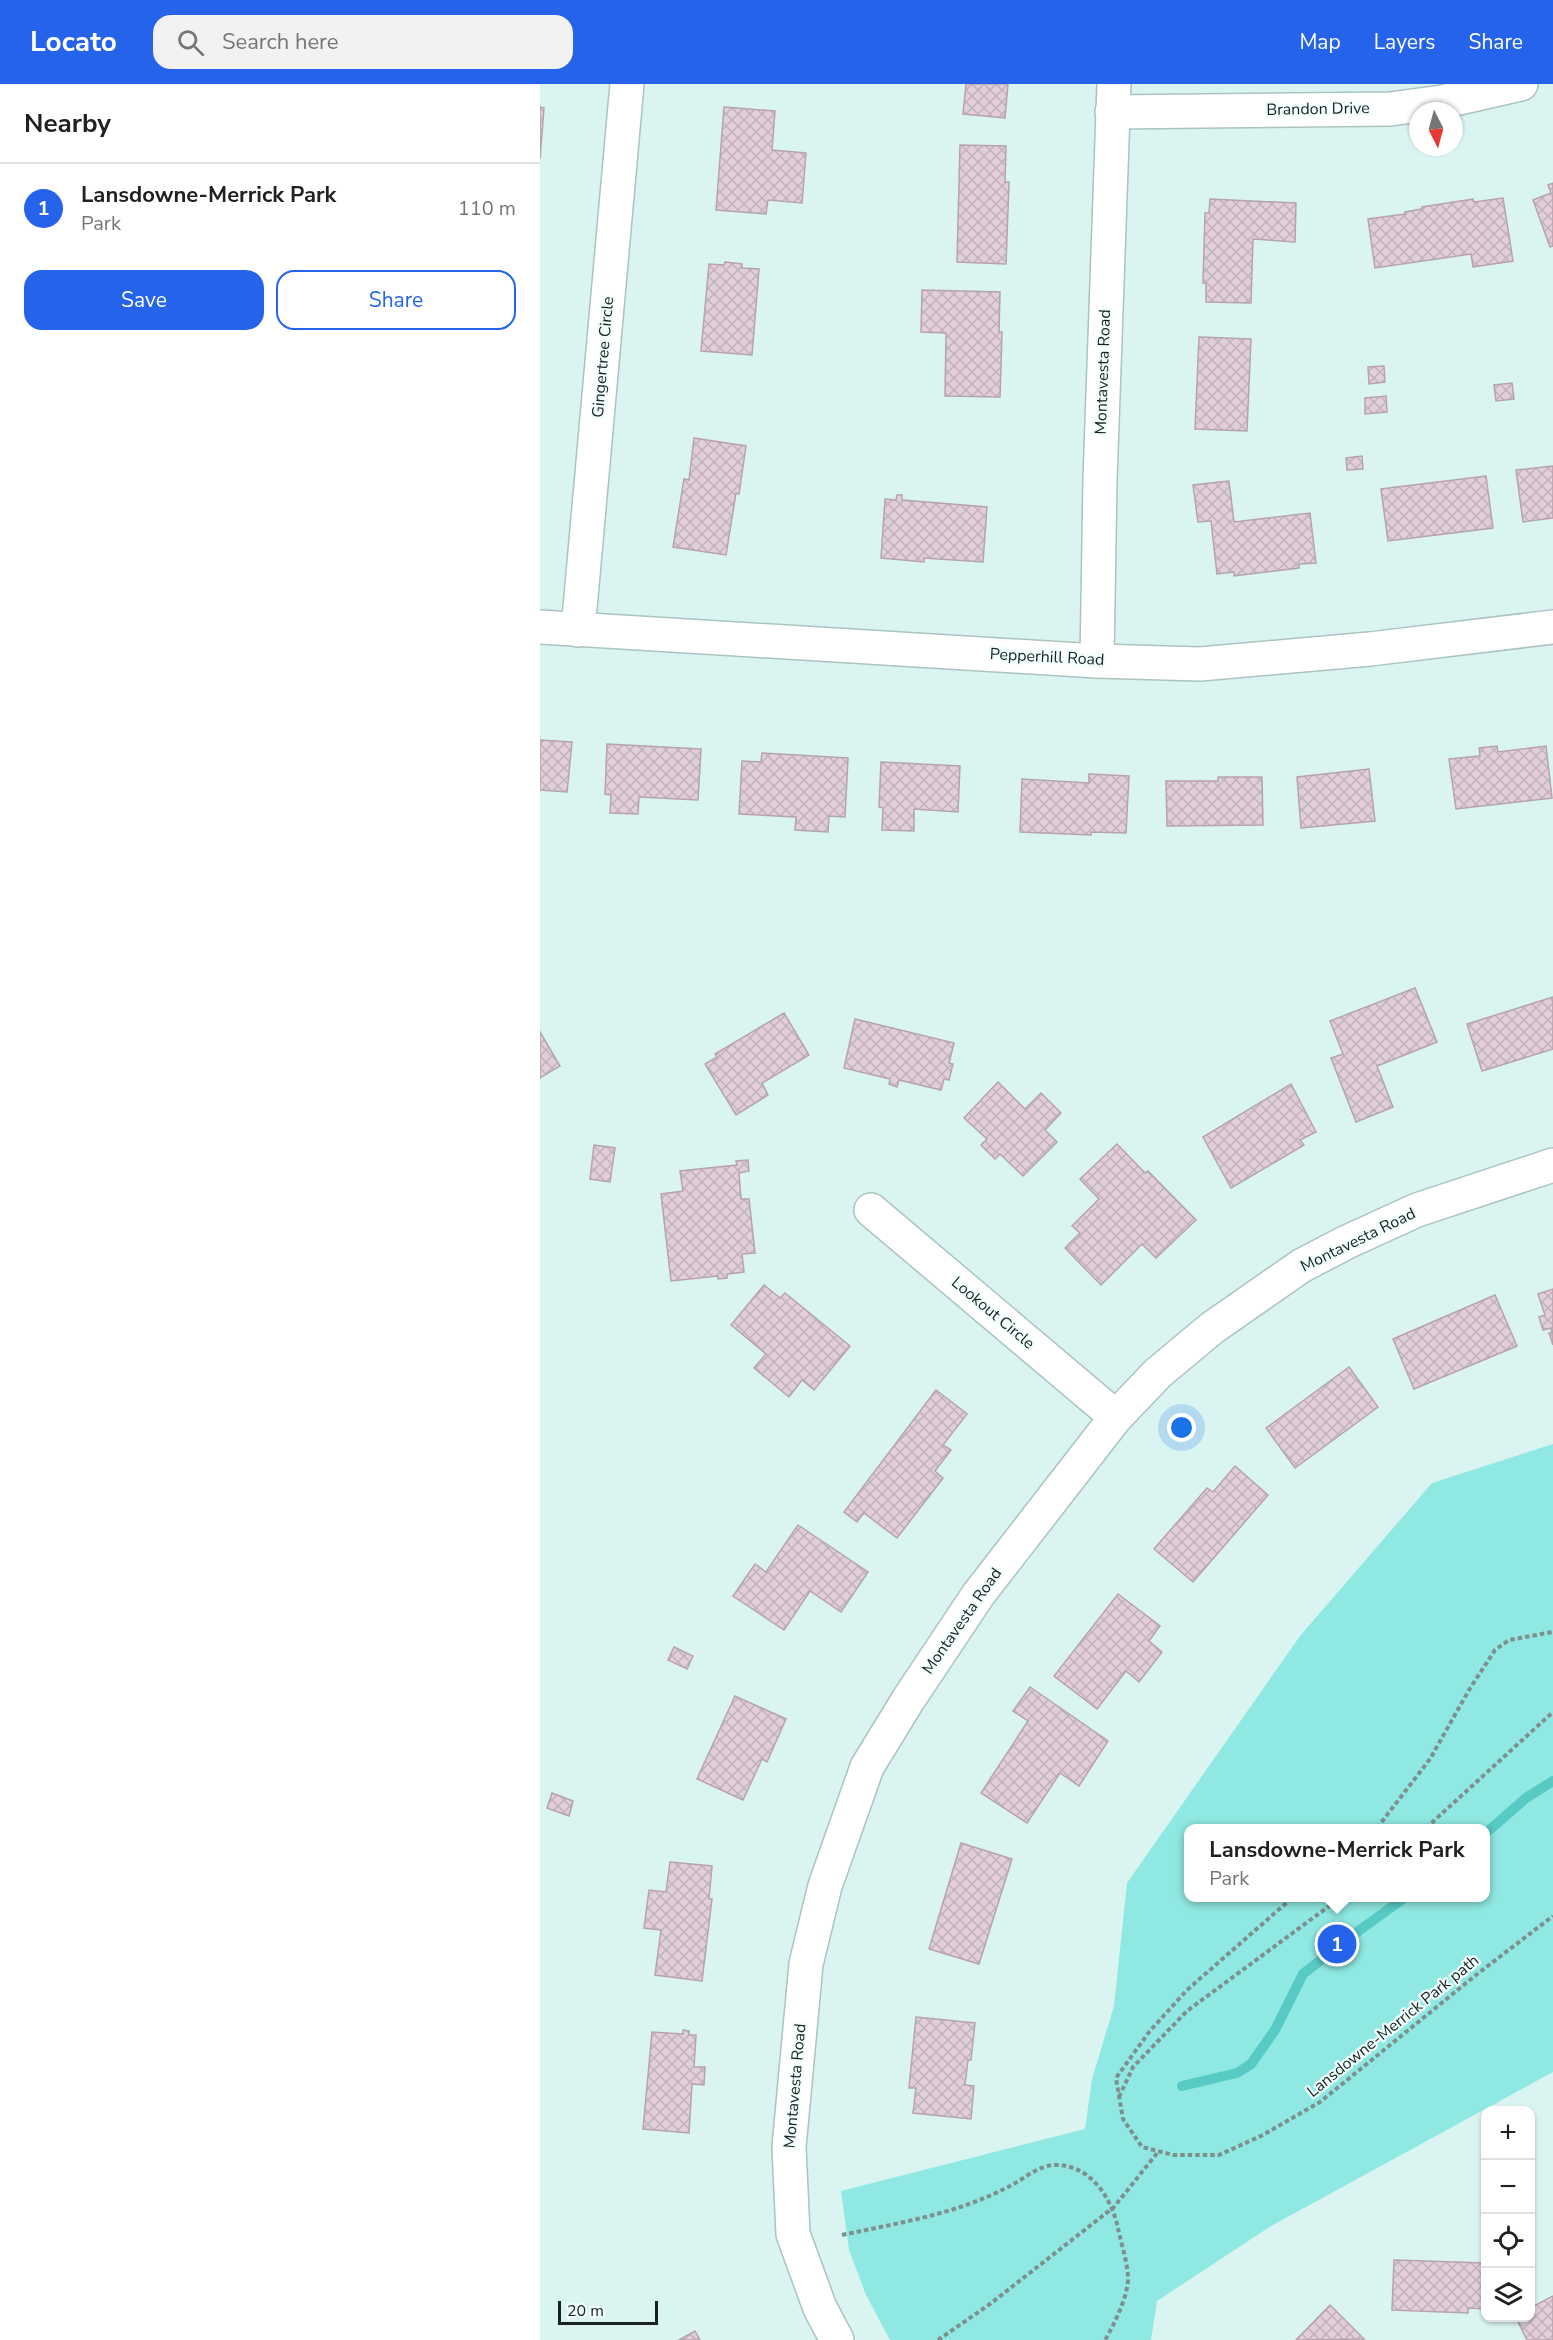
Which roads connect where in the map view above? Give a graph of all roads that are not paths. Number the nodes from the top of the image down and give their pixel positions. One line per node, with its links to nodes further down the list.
1 (627, 84): 6 (street, Gingertree Circle)
2 (1521, 84): 3 (street, Brandon Drive)
3 (1113, 98): 7 (street, Montavesta Road)
4 (540, 627): 6 (street, Pepperhill Road)
5 (1553, 627): 7 (street, Pepperhill Road)
6 (578, 630): 7 (street, Pepperhill Road)
7 (1097, 661)
8 (1553, 1165): 10 (street, Montavesta Road)
9 (871, 1210): 10 (street, Lookout Circle)
10 (1116, 1417): 11 (street, Montavesta Road)
11 (837, 2340)

